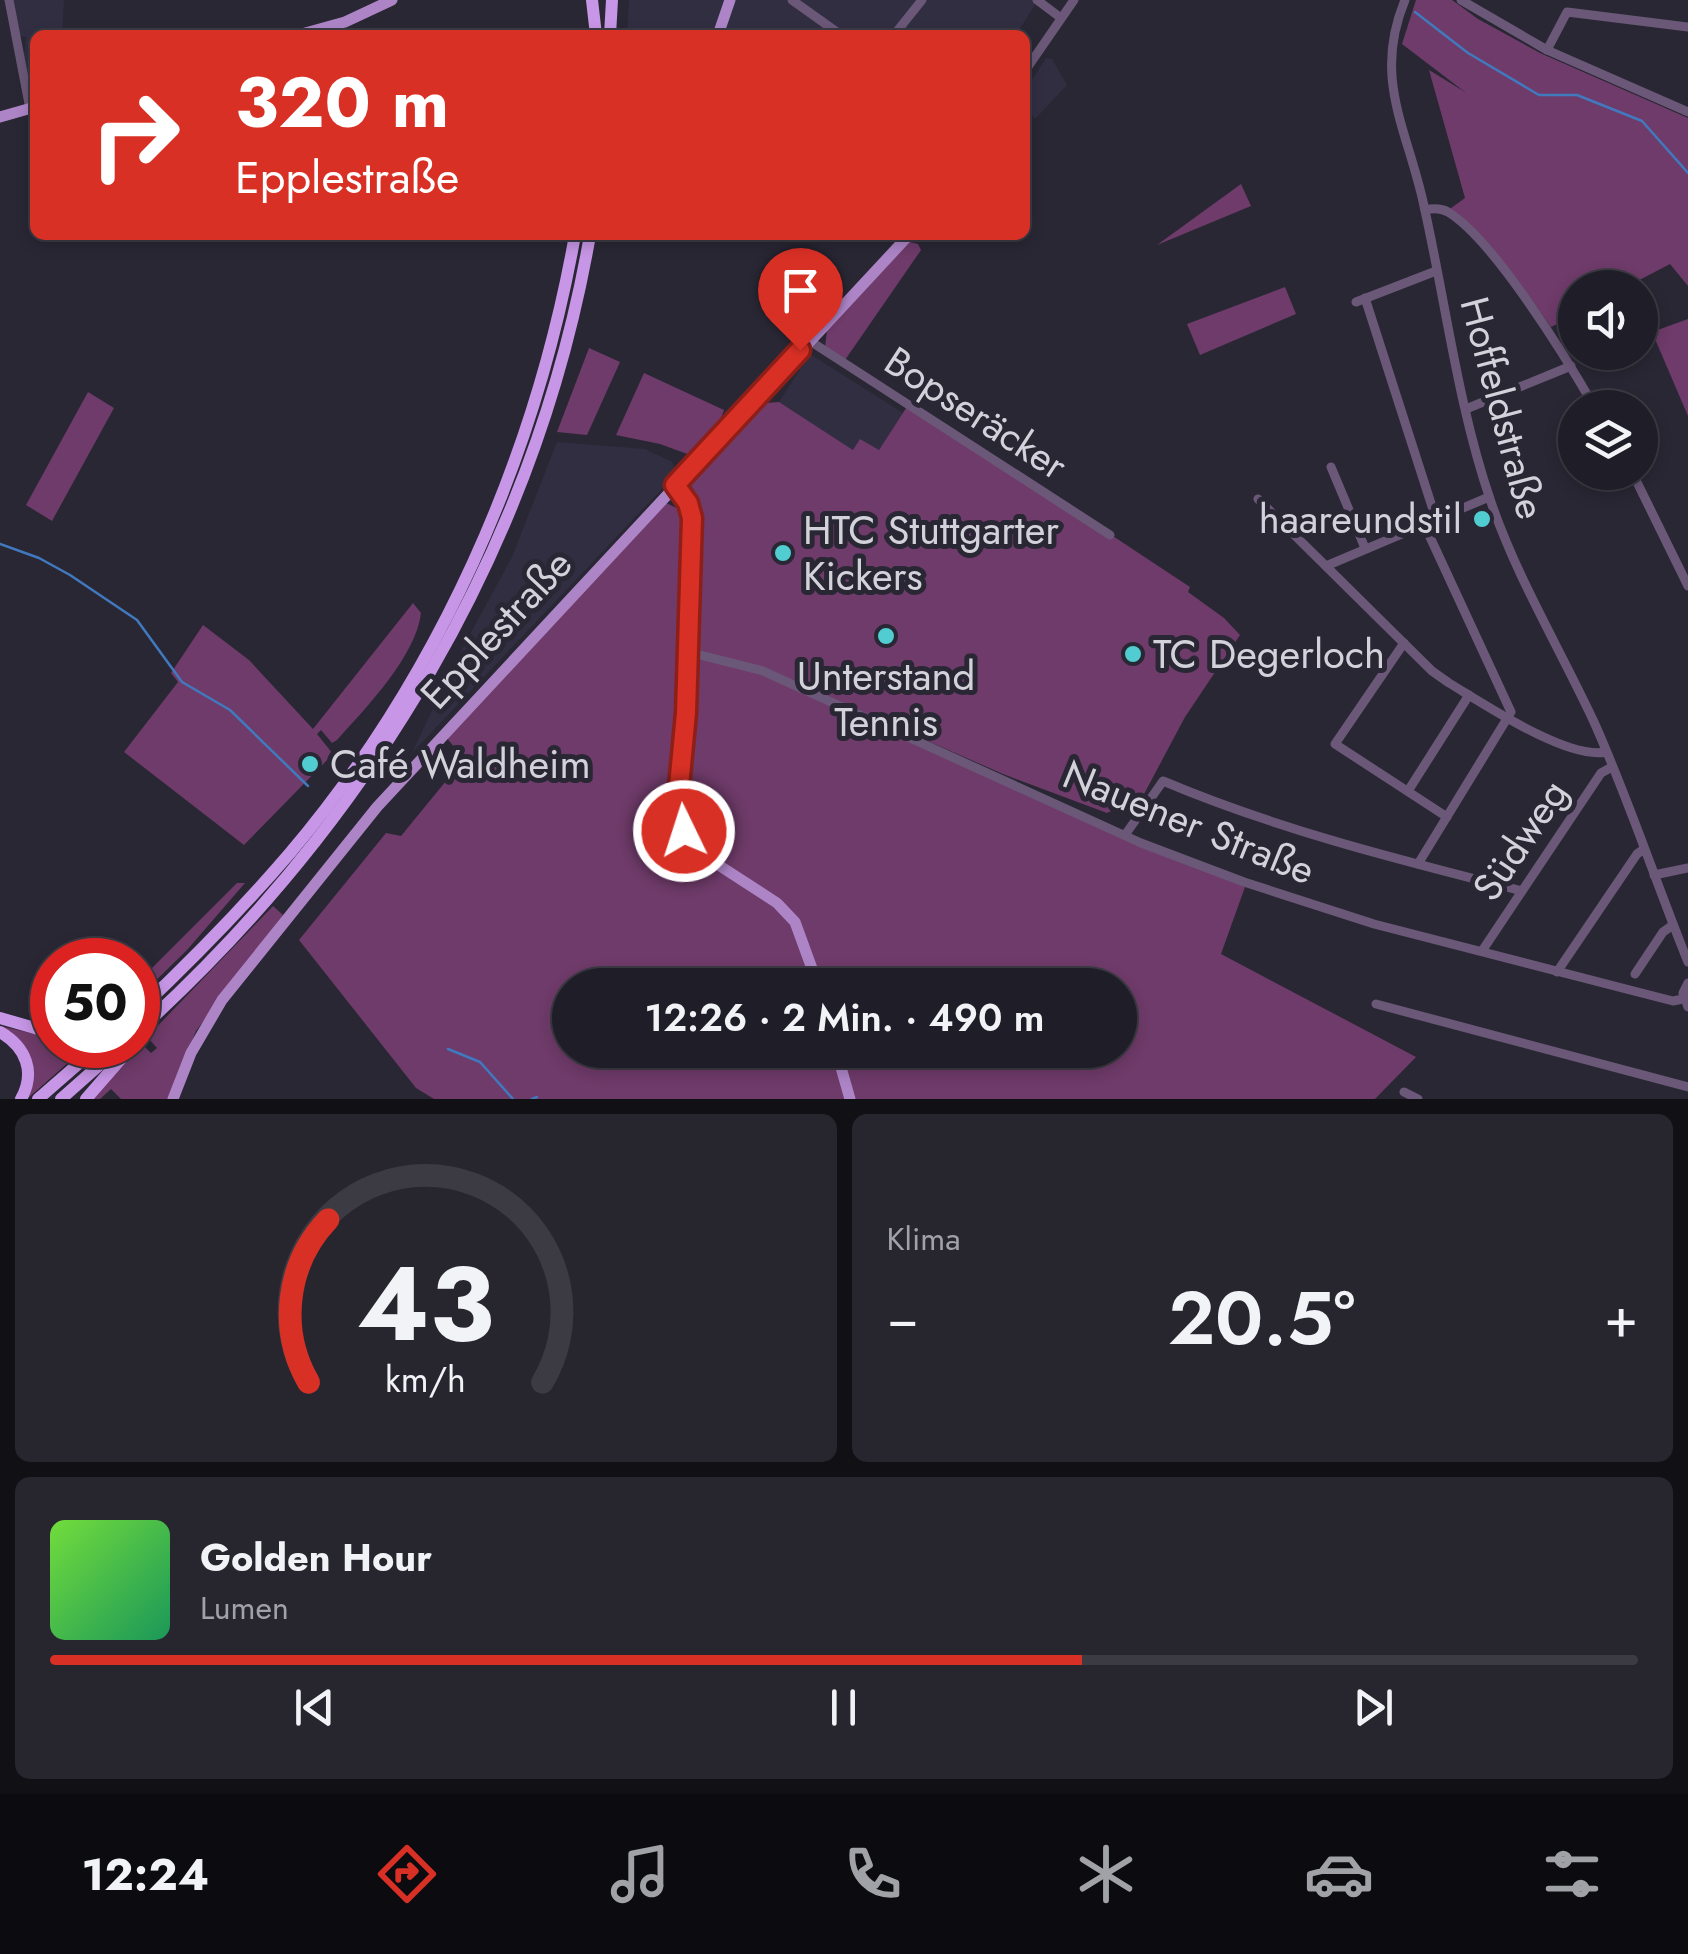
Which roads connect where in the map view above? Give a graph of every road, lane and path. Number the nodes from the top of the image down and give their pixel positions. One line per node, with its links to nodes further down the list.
1 (9, 0): 24 (street)
2 (392, 0): 16 (main road)
3 (595, 0): 17 (highway)
4 (612, 0): 18 (highway)
5 (730, 0): 19 (main road)
6 (792, 0): 20 (street)
7 (905, 0): 13 (street)
8 (922, 0): 13 (street)
9 (1037, 0): 14 (street)
10 (1074, 0): 14 (street)
11 (1405, 0): 28 (street, Hoffeldstraße)
12 (1462, 0): 22 (street)
13 (914, 9): 21 (street)
14 (1062, 18): 23 (street)
15 (1688, 27): 22 (street)
16 (316, 30)
17 (596, 30)
18 (610, 30)
19 (720, 30)
20 (834, 30)
21 (898, 30)
22 (1547, 50): 26 (street)
23 (1030, 64)
24 (30, 99)
25 (30, 109): 27 (main road)
26 (1688, 112)
27 (0, 117)
28 (1426, 210): 32 (street, Hoffeldstraße); 34 (street)
29 (575, 240): 54 (highway)
30 (589, 240): 54 (highway)
31 (903, 240): 33 (main road, Epplestraße)
32 (1436, 271): 36 (street, Hoffeldstraße); 42 (street)
33 (810, 341): 38 (main road, Epplestraße); 44 (street, Bopseräcker)
34 (1558, 348)
35 (1561, 370): 36 (street)
36 (1466, 409): 40 (street, Hoffeldstraße)
37 (1331, 468): 45 (street)
38 (675, 485): 49 (main road); 86 (main road, Epplestraße)
39 (1641, 490): 47 (street)
40 (1489, 496): 42 (street); 52 (street, Hoffeldstraße)
41 (1258, 499): 46 (street)
42 (1436, 518): 43 (street)
43 (1424, 524): 45 (street); 51 (street)
44 (1110, 534)
45 (1365, 548): 46 (street)
46 (1326, 566): 48 (street)
47 (1688, 586)
48 (1404, 642): 50 (street); 55 (street)
49 (688, 652): 57 (street, Nauener Straße); 66 (main road)
50 (1469, 695): 51 (street); 55 (street)
51 (1508, 717): 52 (street); 56 (street)
52 (1606, 752): 53 (street, Hoffeldstraße)
53 (1612, 767): 58 (street, Hoffeldstraße); 62 (street, Südweg)
54 (363, 769): 70 (highway)
55 (1408, 791): 56 (street)
56 (1446, 817): 59 (street)
57 (1121, 833): 59 (street); 64 (street, Nauener Straße)
58 (1644, 849): 61 (street, Hoffeldstraße); 67 (street)
59 (1418, 864): 62 (street)
60 (1688, 868): 61 (street)
61 (1654, 874): 63 (street, Hoffeldstraße)
62 (1522, 890): 64 (street, Südweg)
63 (1673, 926): 65 (street, Hoffeldstraße); 68 (street)
64 (1482, 952): 67 (street, Nauener Straße)
65 (1688, 962)
66 (812, 968)
67 (1557, 972): 71 (street, Nauener Straße)
68 (1634, 974)
69 (1688, 983): 71 (street)
70 (160, 1000)
71 (1686, 1003)
72 (1376, 1004): 80 (street)
73 (0, 1018): 74 (highway)
74 (30, 1027)
75 (0, 1032): 82 (highway)
76 (74, 1068): 83 (highway)
77 (96, 1068): 84 (highway)
78 (113, 1068): 85 (highway)
79 (841, 1068): 87 (main road)
80 (1688, 1087)
81 (1404, 1092): 88 (street)
82 (21, 1099)
83 (38, 1099)
84 (60, 1099)
85 (86, 1099)
86 (173, 1099)
87 (850, 1099)
88 (1418, 1099)

